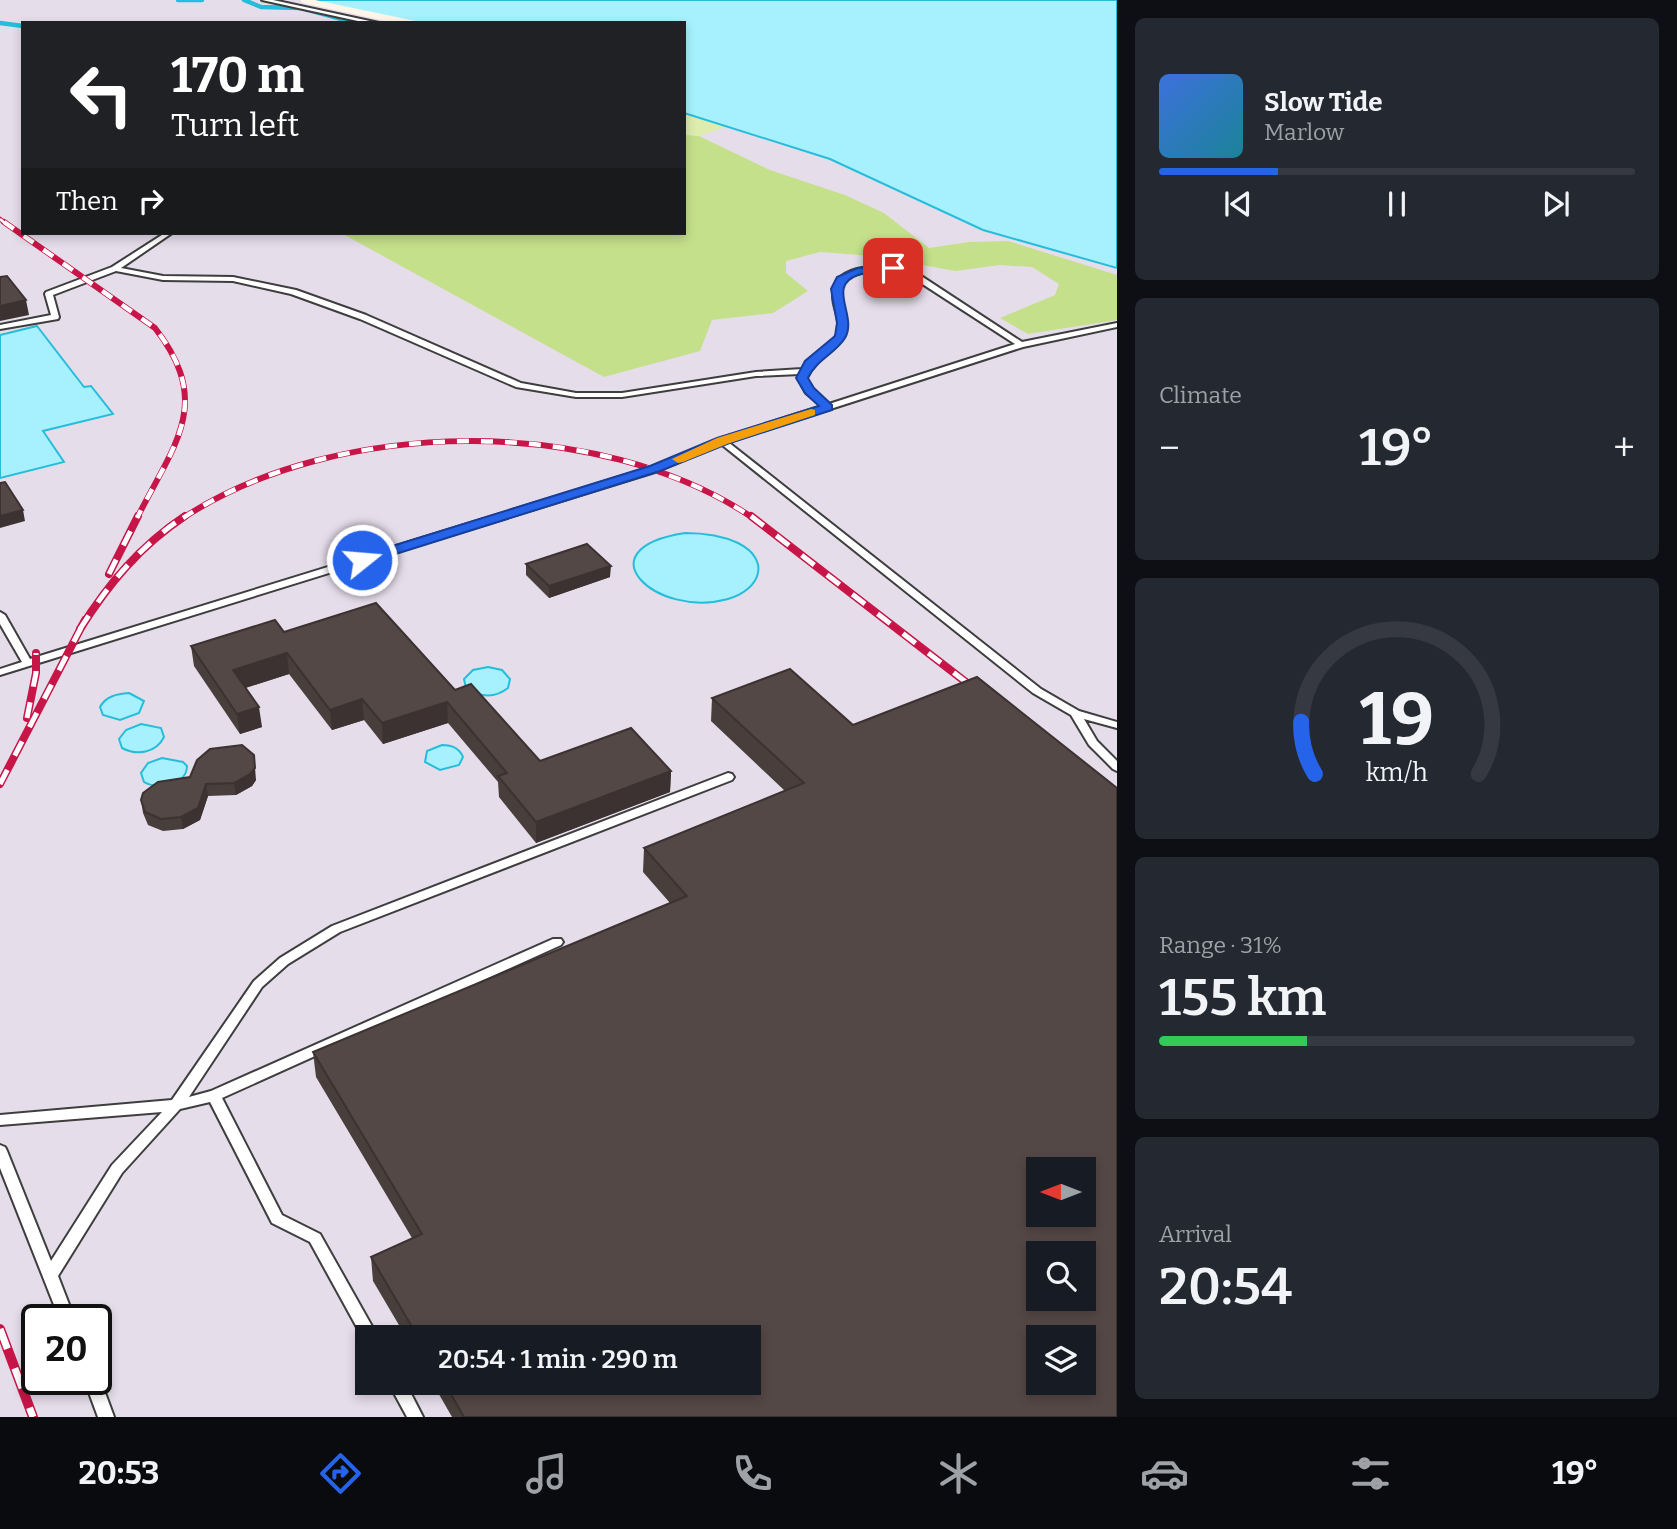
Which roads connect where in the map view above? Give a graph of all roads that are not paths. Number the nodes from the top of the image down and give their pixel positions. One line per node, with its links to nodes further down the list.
1 (265, 0): 2 (lane)
2 (366, 21)
3 (166, 235): 4 (lane)
4 (115, 269): 6 (lane); 8 (lane)
5 (1117, 325): 7 (lane)
6 (0, 327)
7 (1021, 345): 8 (lane); 9 (lane)
8 (805, 372): 9 (lane)
9 (828, 407): 10 (lane)
10 (722, 441): 12 (lane); 14 (lane)
11 (0, 615): 12 (lane)
12 (28, 664): 13 (lane)
13 (0, 672)
14 (1075, 713): 15 (lane); 16 (lane)
15 (1117, 725)
16 (1117, 767)
17 (728, 777): 20 (lane)
18 (557, 942): 19 (lane)
19 (214, 1096): 20 (lane); 25 (lane)
20 (176, 1105): 21 (lane); 23 (lane)
21 (0, 1120)
22 (0, 1151): 23 (lane)
23 (51, 1274): 24 (lane)
24 (62, 1304)
25 (363, 1325)
26 (98, 1395): 28 (lane)
27 (403, 1395): 29 (lane)
28 (106, 1417)
29 (415, 1417)

